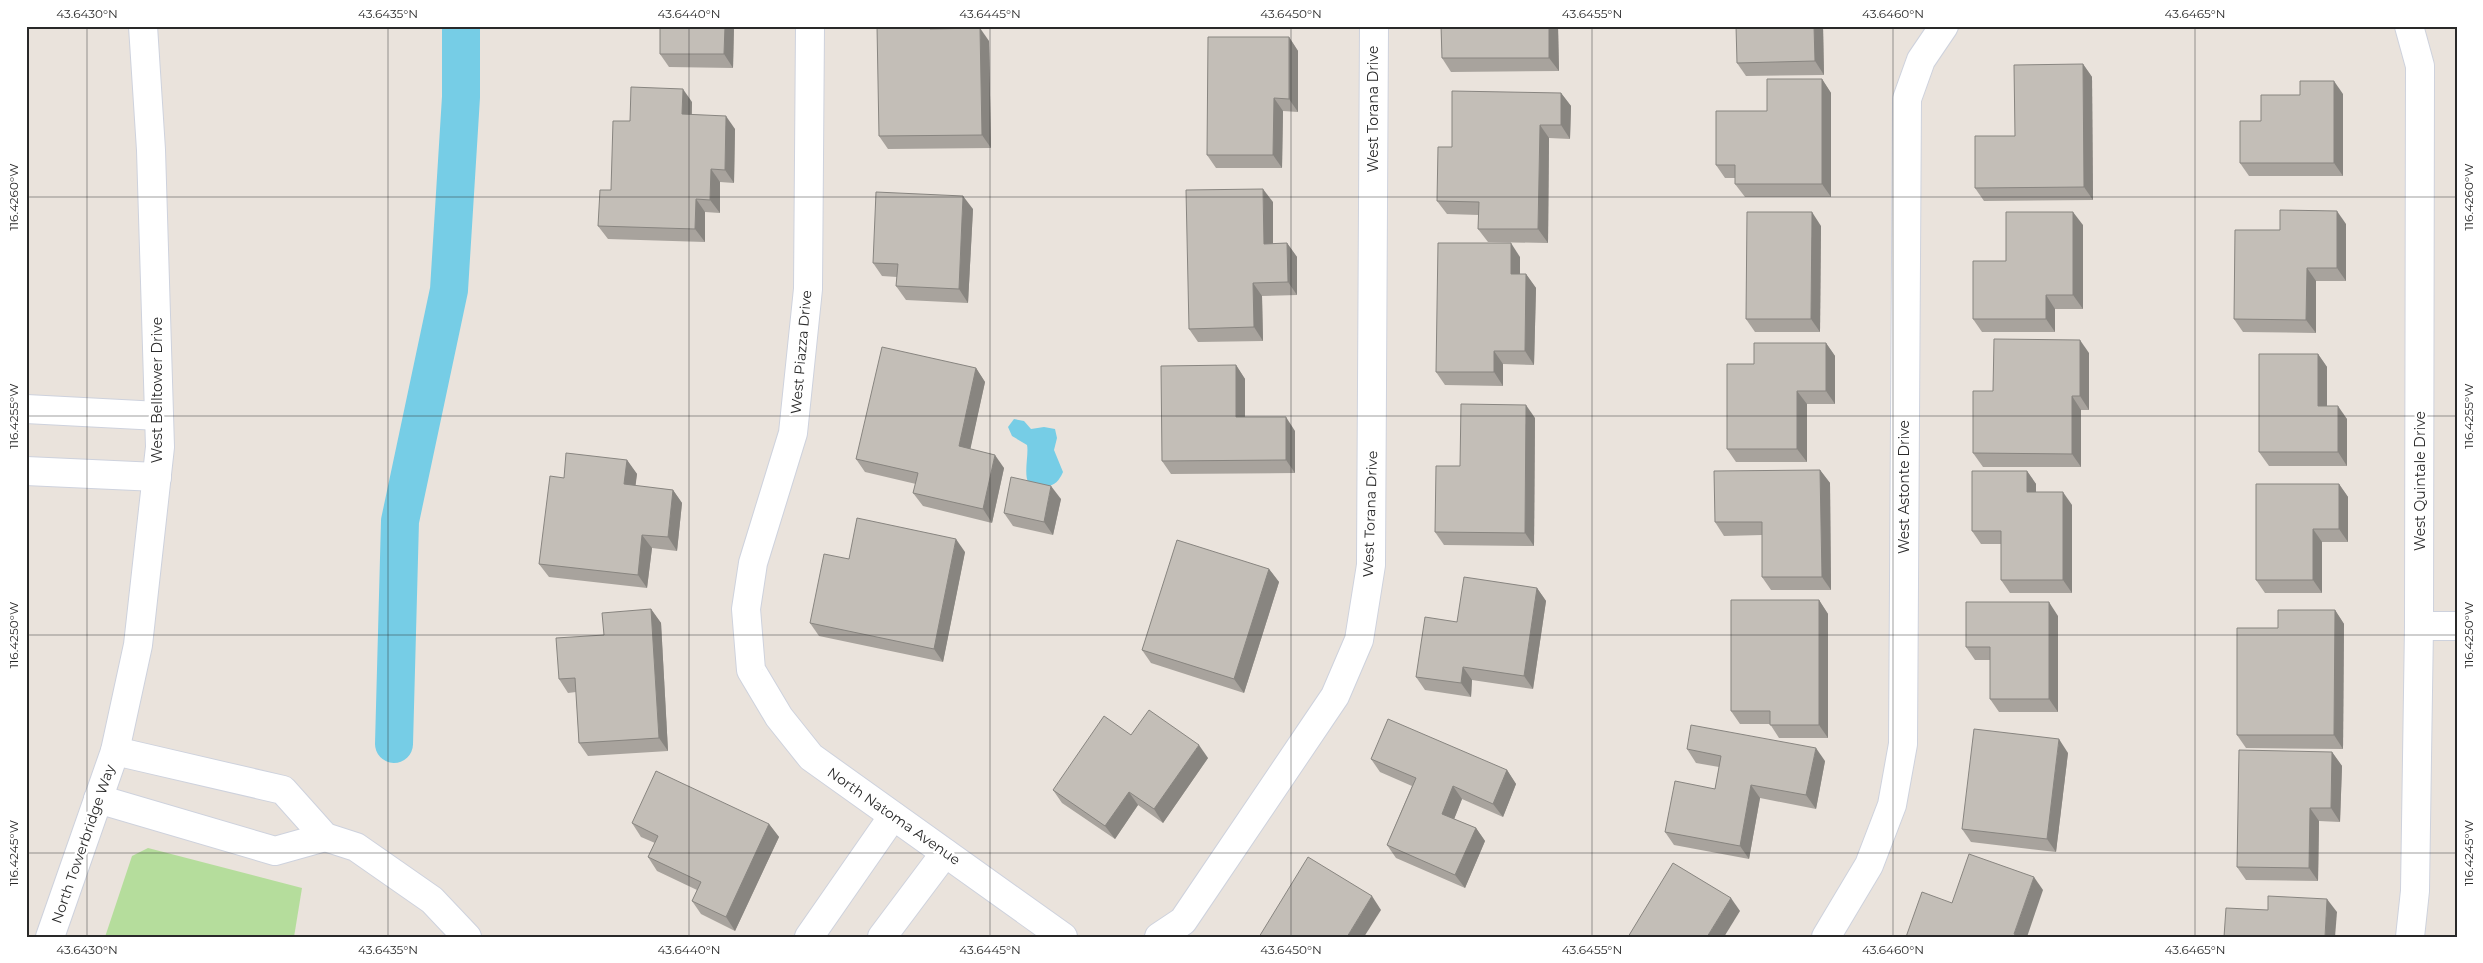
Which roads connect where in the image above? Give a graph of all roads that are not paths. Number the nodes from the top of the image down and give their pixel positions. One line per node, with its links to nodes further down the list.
1 (143, 26): 7 (street, West Belltower Drive)
2 (810, 26): 12 (street, West Piazza Drive)
3 (1374, 26): 23 (street, West Torana Drive)
4 (2409, 26): 10 (street, West Quintale Drive)
5 (1942, 28): 24 (street, West Astonte Drive)
6 (26, 409): 7 (street)
7 (159, 416): 9 (street, West Belltower Drive)
8 (26, 471): 9 (street)
9 (156, 477): 13 (street, West Belltower Drive)
10 (2419, 626): 11 (street); 25 (street, West Quintale Drive)
11 (2457, 626)
12 (751, 670): 15 (street, North Natoma Avenue)
13 (115, 751): 14 (street, North Towerbridge Way); 16 (street)
14 (98, 799): 16 (street); 18 (street, North Towerbridge Way)
15 (893, 816): 17 (street, North Natoma Avenue); 20 (street)
16 (325, 837): 19 (street)
17 (946, 853): 21 (street); 22 (street, North Natoma Avenue)
18 (50, 937)
19 (468, 937)
20 (809, 937)
21 (882, 937)
22 (1063, 937)
23 (1159, 937)
24 (1826, 937)
25 (2410, 937)

